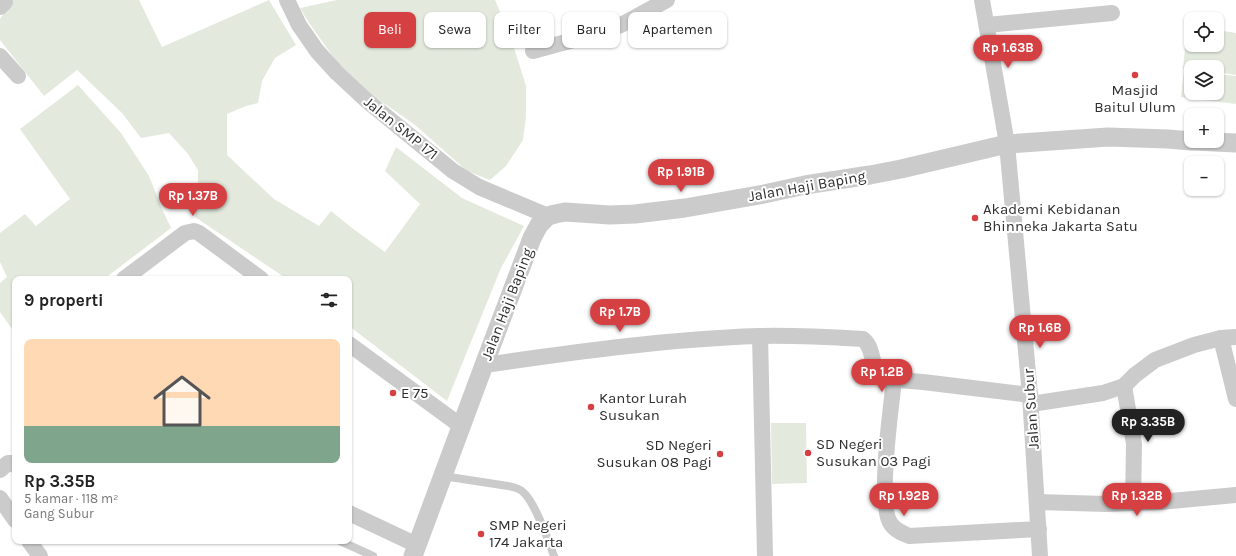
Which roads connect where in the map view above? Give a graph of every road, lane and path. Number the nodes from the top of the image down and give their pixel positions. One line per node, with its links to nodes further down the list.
1 (287, 0): 13 (street, Jalan SMP 171)
2 (667, 0): 6 (street)
3 (982, 0): 5 (street, Jalan Subur)
4 (1112, 13): 5 (street)
5 (987, 25): 12 (street, Jalan Subur)
6 (533, 51)
7 (0, 56): 8 (street)
8 (18, 76)
9 (1184, 140): 12 (street, Jalan Haji Baping)
10 (1224, 142): 11 (street, Jalan Haji Baping)
11 (1236, 143)
12 (1007, 144): 13 (street, Jalan Haji Baping); 22 (street, Jalan Subur)
13 (548, 216): 19 (street, Jalan Haji Baping)
14 (128, 276): 15 (street)
15 (257, 276)
16 (760, 336): 19 (street); 20 (street); 41 (street)
17 (1228, 337): 21 (street); 23 (street)
18 (352, 346): 24 (street)
19 (484, 365): 24 (street, Jalan Haji Baping)
20 (894, 381): 22 (street); 34 (street)
21 (1124, 386): 22 (street); 31 (street)
22 (1031, 399): 30 (street, Jalan Subur)
23 (1236, 399)
24 (461, 426): 27 (street, Jalan Haji Baping)
25 (12, 463): 26 (street)
26 (0, 470)
27 (443, 476): 37 (street, Jalan Haji Baping); 40 (lane)
28 (1236, 496): 31 (street)
29 (0, 498): 33 (street)
30 (1037, 502): 31 (street); 34 (street, Jalan Subur)
31 (1133, 503)
32 (352, 515): 37 (street)
33 (8, 516)
34 (1039, 529): 42 (street, Jalan Subur)
35 (32, 544): 38 (street)
36 (347, 544): 39 (lane)
37 (415, 551)
38 (40, 556)
39 (373, 556)
40 (554, 556)
41 (765, 556)
42 (1040, 556)

